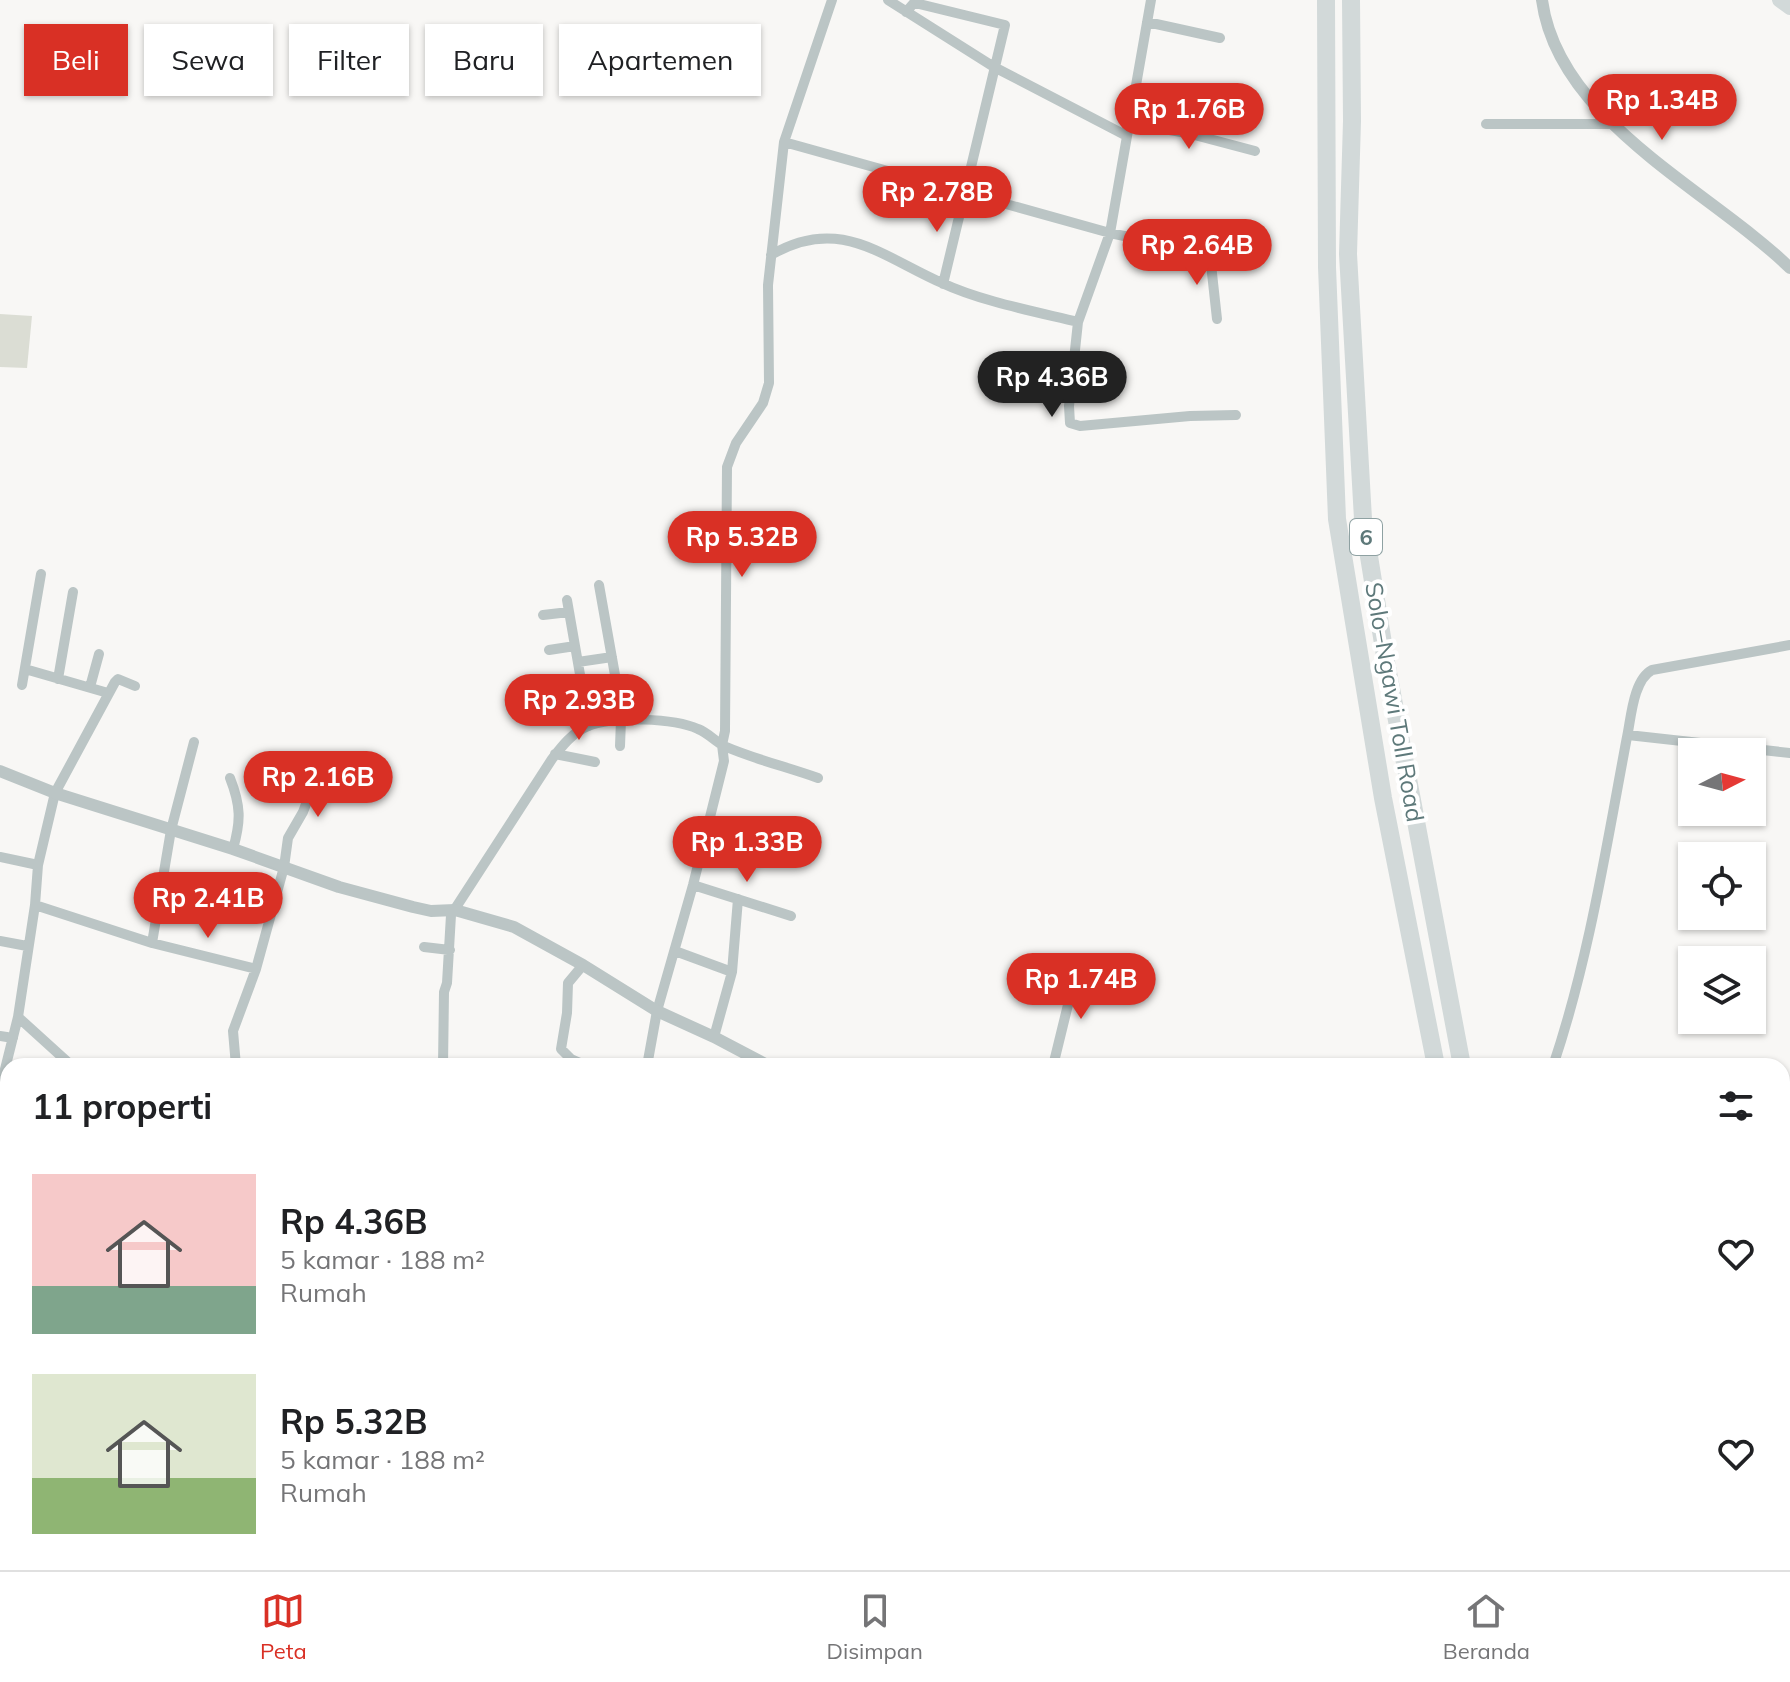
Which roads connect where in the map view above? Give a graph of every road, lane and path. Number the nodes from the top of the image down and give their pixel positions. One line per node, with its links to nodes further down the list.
1 (832, 0): 17 (street)
2 (888, 0): 9 (street)
3 (1151, 0): 10 (street)
4 (1326, 0): 96 (highway, Solo–Ngawi Toll Road / 6)
5 (1351, 0): 97 (highway, Solo–Ngawi Toll Road / 6)
6 (1542, 0): 15 (street)
7 (1779, 0): 8 (main road)
8 (1790, 8)
9 (906, 12): 12 (street); 12 (street)
10 (1147, 22): 11 (street); 13 (street)
11 (1220, 38)
12 (994, 67): 16 (street); 19 (street)
13 (1129, 123): 16 (street); 18 (street)
14 (1486, 124): 15 (street)
15 (1612, 124): 24 (street)
16 (1127, 136): 20 (street)
17 (784, 142): 19 (street); 21 (street)
18 (1255, 151)
19 (964, 191): 20 (street); 25 (street)
20 (1110, 233): 22 (street); 27 (street)
21 (771, 255): 25 (street); 53 (street)
22 (1210, 255): 23 (street); 26 (street)
23 (1247, 262)
24 (1790, 268)
25 (943, 284): 27 (street)
26 (1217, 319)
27 (1078, 322): 28 (street)
28 (1236, 415)
29 (41, 574): 41 (street)
30 (599, 585): 39 (street)
31 (73, 592): 42 (street)
32 (567, 600): 33 (street)
33 (569, 612): 34 (street); 36 (street)
34 (543, 615)
35 (1790, 645): 51 (street)
36 (575, 646): 37 (street); 40 (street)
37 (549, 650)
38 (99, 654): 47 (street)
39 (612, 657): 40 (street); 49 (street)
40 (578, 662): 43 (street)
41 (25, 669): 42 (street); 45 (street)
42 (58, 679): 47 (street)
43 (580, 679): 44 (street); 50 (street)
44 (559, 682)
45 (22, 685)
46 (135, 686): 48 (street)
47 (90, 687): 48 (street)
48 (108, 693): 62 (street)
49 (622, 720): 50 (street); 53 (street); 54 (street)
50 (589, 726): 56 (street)
51 (1628, 735): 55 (street); 98 (street)
52 (194, 742): 63 (street)
53 (722, 745): 61 (street); 68 (street)
54 (620, 746)
55 (1790, 753)
56 (555, 754): 58 (street); 71 (street)
57 (322, 762): 67 (street)
58 (595, 762)
59 (0, 771): 62 (street)
60 (230, 778): 64 (street)
61 (818, 778)
62 (55, 793): 63 (street); 66 (street)
63 (171, 830): 64 (street); 74 (street)
64 (233, 849): 67 (street)
65 (0, 857): 66 (street)
66 (38, 865): 70 (street)
67 (284, 867): 71 (street); 81 (street)
68 (693, 885): 69 (street); 78 (street)
69 (738, 899): 72 (street); 82 (street)
70 (35, 905): 74 (street); 75 (street)
71 (455, 910): 77 (street); 79 (street)
72 (791, 916)
73 (0, 941): 75 (street)
74 (152, 943): 81 (street)
75 (27, 946): 84 (street)
76 (424, 947): 77 (street)
77 (450, 950): 91 (street)
78 (675, 951): 82 (street); 83 (street)
79 (583, 965): 83 (street); 92 (street)
80 (1077, 968): 95 (street)
81 (256, 969): 90 (street)
82 (732, 972): 86 (street)
83 (657, 1011): 86 (street); 93 (street)
84 (18, 1017): 87 (street); 89 (street)
85 (0, 1036): 87 (street)
86 (714, 1037): 94 (street)
87 (13, 1038): 88 (street)
88 (8, 1058)
89 (63, 1058)
90 (235, 1058)
91 (443, 1058)
92 (568, 1058)
93 (648, 1058)
94 (754, 1058)
95 (1055, 1058)
96 (1434, 1058)
97 (1460, 1058)
98 (1556, 1058)
99 (175, 1570): 100 (street)
100 (182, 1570)

